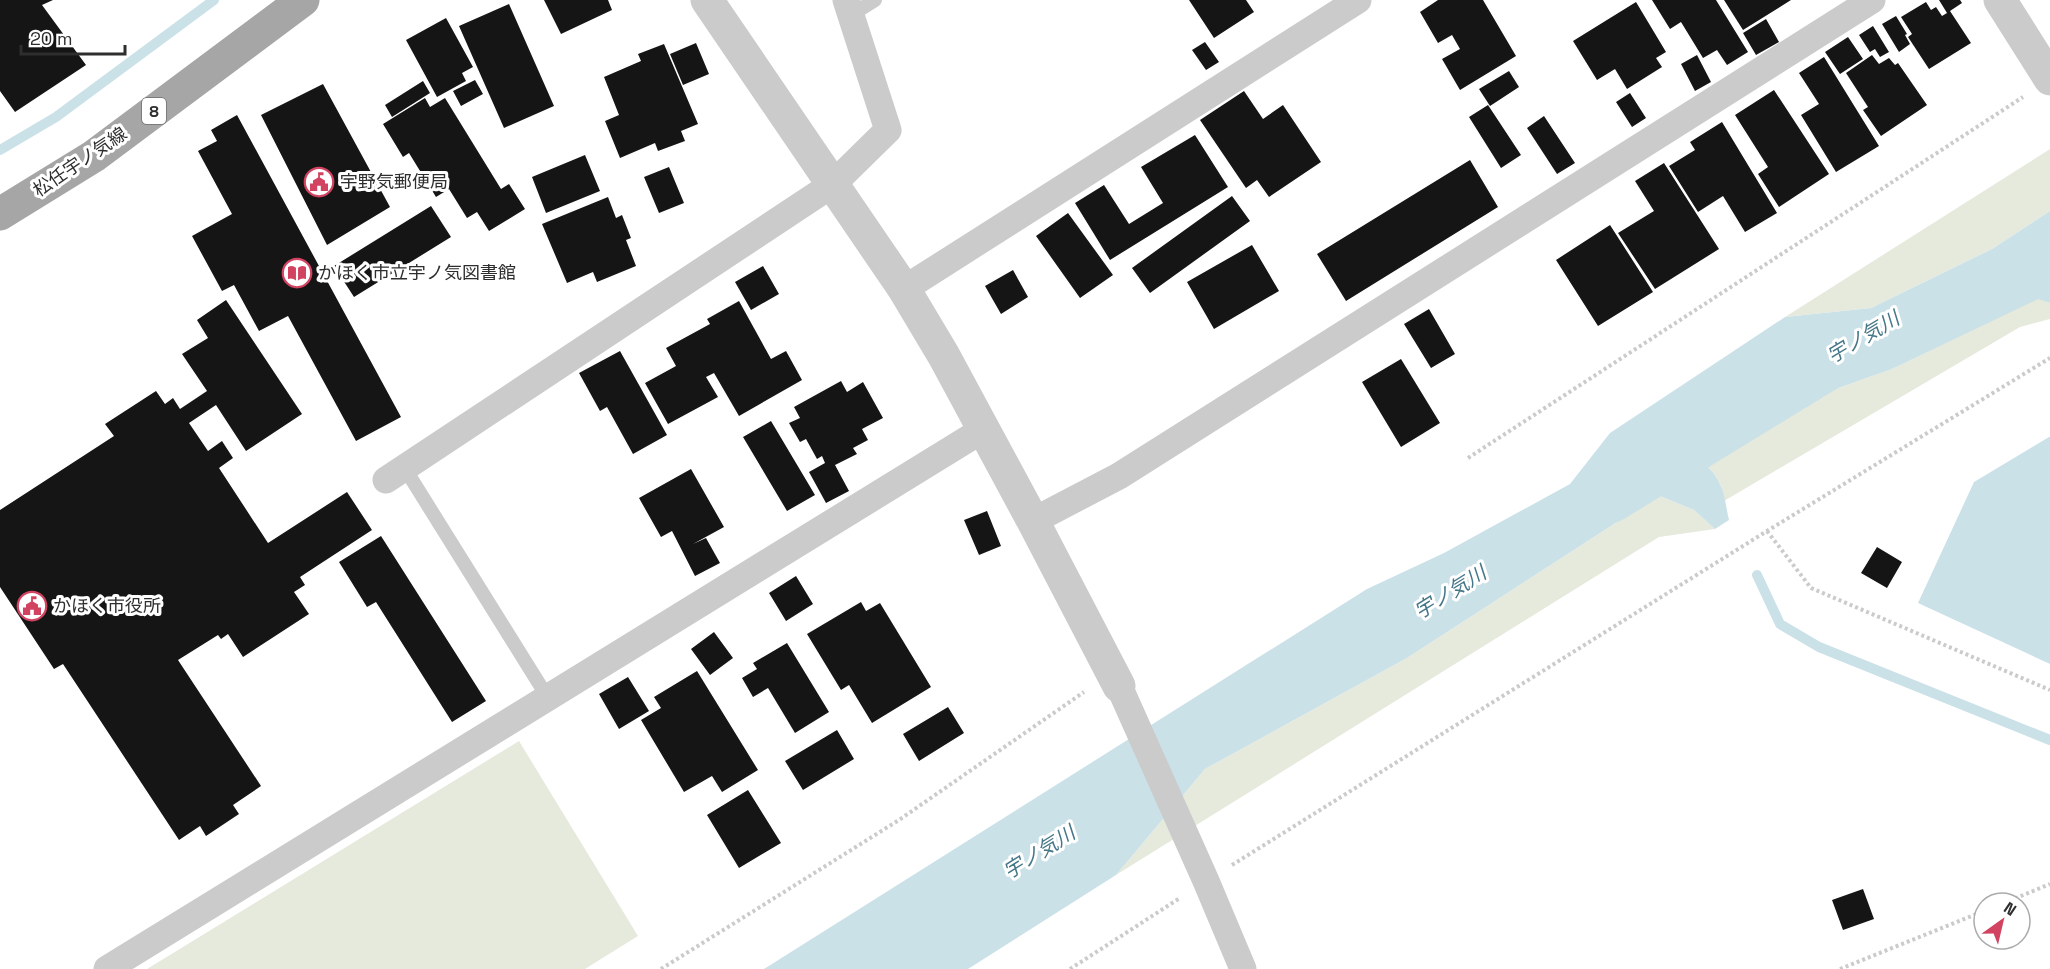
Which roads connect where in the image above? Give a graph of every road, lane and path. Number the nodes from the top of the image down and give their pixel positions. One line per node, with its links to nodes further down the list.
1 (303, 0): 10 (main road, 松任宇ノ気線 / 8)
2 (707, 0): 9 (street)
3 (875, 0): 7 (lane)
4 (1358, 0): 11 (street)
5 (1872, 0): 16 (street)
6 (2000, 0): 8 (street)
7 (849, 8): 9 (street)
8 (2050, 79): 14 (path)
9 (833, 184): 11 (street); 15 (street)
10 (0, 214)
11 (904, 289): 13 (street)
12 (2050, 358): 17 (path)
13 (984, 429): 16 (street); 20 (street)
14 (1468, 458)
15 (395, 473): 20 (lane)
16 (1033, 521): 18 (street)
17 (1767, 531): 19 (path); 21 (path)
18 (1115, 679): 21 (street); 26 (path)
19 (2050, 690)
20 (548, 698): 25 (street)
21 (1206, 881): 27 (path); 28 (street)
22 (2050, 885): 23 (path)
23 (2032, 892)
24 (1972, 916): 29 (path)
25 (107, 969)
26 (661, 969)
27 (1070, 969)
28 (1243, 969)
29 (1840, 969)

